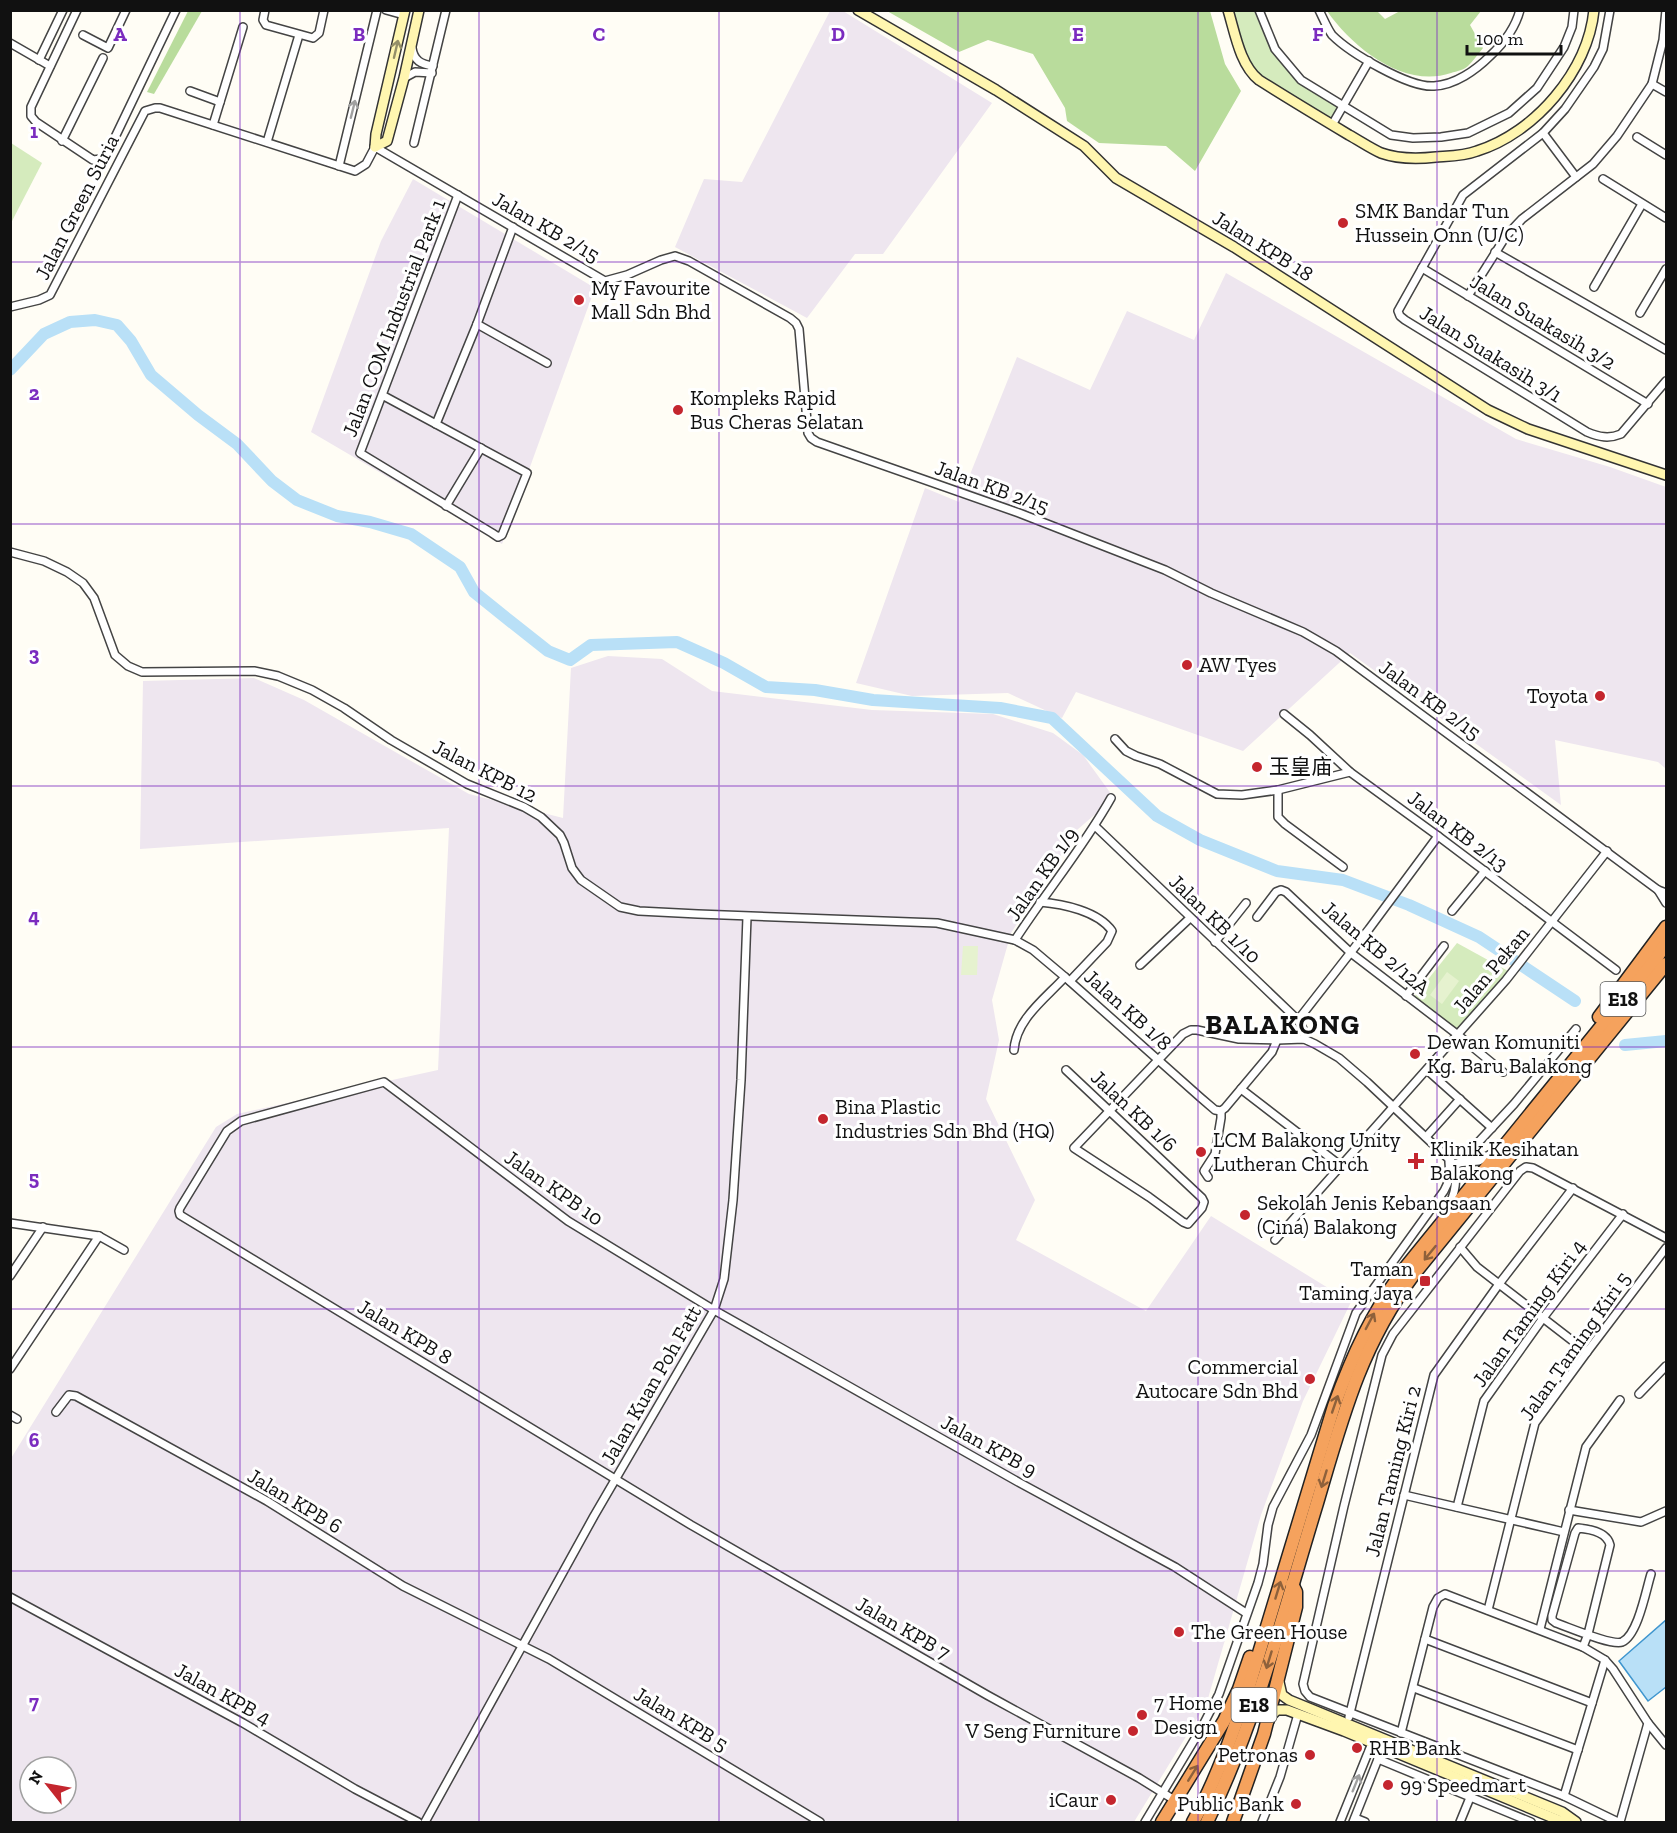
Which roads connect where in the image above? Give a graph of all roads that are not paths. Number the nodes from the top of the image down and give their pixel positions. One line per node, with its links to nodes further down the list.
1 (63, 10): 27 (street)
2 (77, 10): 29 (street)
3 (126, 10): 22 (street)
4 (176, 10): 41 (street)
5 (265, 10): 23 (street)
6 (324, 10): 23 (street)
7 (376, 10): 46 (street, one-way to 7)
8 (386, 10): 20 (street)
9 (419, 10): 25 (street)
10 (446, 10): 30 (street)
11 (858, 10): 68 (street, Jalan KPB 18)
12 (1228, 10): 38 (street)
13 (1259, 10): 36 (street)
14 (1319, 10): 28 (street)
15 (1520, 10): 28 (street)
16 (1574, 10): 36 (street)
17 (1594, 10): 38 (street)
18 (1610, 10): 39 (street, Jalan Suakasih 3/1)
19 (1666, 10): 32 (street)
20 (405, 13): 44 (street, one-way to 20)
21 (243, 27): 35 (street)
22 (83, 35)
23 (299, 35): 42 (street)
24 (10, 43): 27 (street)
25 (411, 46): 30 (street); 31 (street)
26 (103, 58): 41 (street)
27 (39, 60): 29 (street)
28 (1369, 61): 36 (street)
29 (50, 66): 41 (street)
30 (433, 70): 31 (street); 43 (street)
31 (404, 78): 44 (street)
32 (1652, 84): 34 (street); 47 (street)
33 (190, 92): 35 (street)
34 (1666, 92)
35 (220, 102): 37 (street)
36 (1342, 106): 38 (street)
37 (214, 121): 42 (street); 58 (street, Jalan Green Suria)
38 (1332, 125)
39 (1544, 133): 47 (street); 54 (street, Jalan Suakasih 3/1)
40 (1637, 137): 45 (street)
41 (62, 141)
42 (267, 142): 46 (street)
43 (414, 143)
44 (375, 147): 46 (street); 49 (street, Jalan KB 2/15)
45 (1666, 154)
46 (339, 166)
47 (1576, 177): 53 (street)
48 (1603, 179): 50 (street)
49 (458, 195): 52 (street, Jalan KB 2/15); 64 (street, Jalan COM Industrial Park 1)
50 (1642, 204): 51 (street); 56 (street)
51 (1666, 218)
52 (513, 227): 60 (street); 78 (street, Jalan KB 2/15)
53 (1495, 252): 57 (street); 61 (street)
54 (1422, 268): 57 (street, Jalan Suakasih 3/2); 65 (street, Jalan Suakasih 3/1)
55 (1666, 269): 59 (street)
56 (1594, 287)
57 (1468, 296): 65 (street, Jalan Suakasih 3/2)
58 (10, 306)
59 (1640, 314)
60 (477, 324): 62 (street); 66 (street)
61 (1666, 350)
62 (547, 363)
63 (1666, 381): 65 (street, Jalan Suakasih 3/1)
64 (382, 395): 66 (street); 69 (street, Jalan COM Industrial Park 1)
65 (1648, 404)
66 (436, 424): 67 (street)
67 (481, 448): 69 (street); 69 (street)
68 (1666, 476)
69 (446, 506)
70 (10, 552): 87 (street, Jalan KPB 12)
71 (1284, 714): 73 (street, Jalan KB 2/13)
72 (1115, 739): 74 (street)
73 (1350, 772): 74 (street); 77 (street, Jalan KB 2/13)
74 (1278, 790): 79 (street)
75 (1111, 798): 76 (street, Jalan KB 1/9)
76 (1095, 827): 83 (street, Jalan KB 1/9); 89 (street, Jalan KB 1/10)
77 (1437, 836): 80 (street, Jalan KB 2/13); 96 (street)
78 (1607, 851): 81 (street, Jalan KB 2/15); 90 (street, Jalan Pekan)
79 (1343, 867)
80 (1485, 872): 86 (street); 90 (street, Jalan KB 2/13)
81 (1658, 890): 82 (street, Jalan KB 2/15); 85 (street, Jalan KB 2/15)
82 (1666, 893)
83 (1040, 902): 92 (street, Jalan KB 1/9); 101 (street)
84 (1246, 903): 93 (street)
85 (1666, 903)
86 (1452, 911)
87 (747, 916): 92 (street, Jalan KPB 12); 140 (street, Jalan Kuan Poh Fatt)
88 (1257, 917): 96 (street, Jalan KB 2/12A)
89 (1190, 918): 93 (street, Jalan KB 1/10); 98 (street)
90 (1553, 922): 99 (street, Jalan KB 2/13); 106 (street, Jalan Pekan)
91 (1666, 927): 110 (highway)
92 (1015, 940): 101 (street, Jalan KB 1/8)
93 (1215, 942): 104 (street, Jalan KB 1/10)
94 (1666, 943): 110 (highway, E18)
95 (1444, 946): 103 (street)
96 (1351, 953): 103 (street, Jalan KB 2/12A); 104 (street)
97 (1666, 964): 102 (highway, E18)
98 (1140, 965)
99 (1616, 970)
100 (1666, 976): 102 (highway)
101 (1068, 979): 109 (street); 111 (street, Jalan KB 1/8)
102 (1645, 992): 156 (highway, E18, one-way to 156)
103 (1406, 996): 106 (street, Jalan KB 2/12A)
104 (1298, 1020): 107 (street, Jalan KB 1/10)
105 (1576, 1029): 120 (street)
106 (1458, 1035): 113 (street, Jalan Pekan); 114 (street, Jalan KB 2/12A)
107 (1304, 1039): 108 (street); 117 (street)
108 (1277, 1040): 111 (street); 115 (street)
109 (1014, 1050)
110 (1578, 1055): 122 (highway, E18)
111 (1159, 1060): 118 (street, Jalan KB 1/8); 119 (street)
112 (1066, 1070): 119 (street, Jalan KB 1/6)
113 (1427, 1070): 116 (street); 117 (street, Jalan Pekan)
114 (1503, 1072)
115 (1241, 1089): 118 (street); 124 (street)
116 (1460, 1099): 120 (street); 121 (street)
117 (1395, 1106): 121 (street); 124 (street, Jalan Pekan)
118 (1218, 1110): 125 (street)
119 (1109, 1111): 119 (street, Jalan KB 1/6)
120 (1492, 1128): 123 (street)
121 (1426, 1137): 123 (street)
122 (1502, 1147): 123 (street); 131 (highway, E18)
123 (1453, 1161): 131 (street); 159 (street)
124 (1341, 1166): 134 (street, Jalan Pekan)
125 (1208, 1177)
126 (1573, 1188): 128 (street); 135 (street); 139 (street, Jalan Taming Kiri 2)
127 (179, 1211): 140 (street, Jalan KPB 10); 148 (street, Jalan KPB 8)
128 (1623, 1214): 133 (street); 141 (street, Jalan Taming Kiri 4)
129 (10, 1223): 130 (street)
130 (43, 1227): 132 (street); 138 (street)
131 (1436, 1229): 161 (highway, E18, one-way to 131)
132 (99, 1236): 137 (street); 144 (street)
133 (1666, 1238)
134 (1275, 1240)
135 (1460, 1247): 139 (street); 170 (street)
136 (1666, 1248): 142 (street, Jalan Taming Kiri 5)
137 (124, 1250)
138 (10, 1276)
139 (1500, 1284): 141 (street); 149 (street, Jalan Taming Kiri 2)
140 (714, 1310): 148 (street, Jalan Kuan Poh Fatt); 159 (street, Jalan KPB 9)
141 (1543, 1318): 142 (street); 150 (street, Jalan Taming Kiri 4)
142 (1587, 1352): 153 (street, Jalan Taming Kiri 5)
143 (1666, 1366): 145 (street)
144 (10, 1369)
145 (1639, 1394)
146 (1620, 1400): 151 (street)
147 (56, 1412): 164 (street, Jalan KPB 6)
148 (615, 1480): 164 (street, Jalan Kuan Poh Fatt); 182 (street, Jalan KPB 7)
149 (1404, 1495): 150 (street); 170 (street, Jalan Taming Kiri 2)
150 (1457, 1507): 153 (street)
151 (1569, 1510): 152 (street); 154 (street)
152 (1666, 1510)
153 (1511, 1519): 154 (street); 158 (street, Jalan Taming Kiri 5)
154 (1564, 1532): 160 (street)
155 (1651, 1574): 162 (street)
156 (1292, 1584): 167 (highway); 193 (highway, E18, one-way to 193)
157 (10, 1597): 187 (street, Jalan KPB 4)
158 (1488, 1610): 160 (street); 163 (street)
159 (1246, 1613): 182 (street)
160 (1539, 1629): 165 (street)
161 (1266, 1632): 185 (highway, one-way to 161); 192 (highway, E18)
162 (1588, 1634): 162 (street); 165 (street)
163 (1425, 1639): 168 (street); 169 (street)
164 (523, 1645): 188 (street, Jalan Kuan Poh Fatt); 189 (street, Jalan KPB 5)
165 (1583, 1647): 166 (street)
166 (1605, 1660): 169 (street); 172 (street)
167 (1280, 1670): 173 (street); 175 (highway)
168 (1414, 1688): 174 (street); 179 (street)
169 (1592, 1703): 179 (street)
170 (1350, 1713): 173 (street, Jalan Taming Kiri 2); 174 (street)
171 (1298, 1714): 173 (street); 175 (street); 195 (street)
172 (1648, 1723): 178 (street); 202 (street)
173 (1345, 1727): 176 (street); 177 (street)
174 (1401, 1733): 183 (street)
175 (1264, 1734): 194 (highway)
176 (1372, 1743): 177 (street); 196 (street, one-way to 176)
177 (1384, 1744): 180 (street); 181 (street)
178 (1666, 1745)
179 (1578, 1750): 183 (street)
180 (1378, 1759): 184 (street); 186 (street)
181 (1476, 1783): 184 (street); 200 (street); 201 (street)
182 (1163, 1792): 185 (street, Jalan KPB 7); 190 (street)
183 (1564, 1796): 202 (street)
184 (1470, 1798): 198 (street); 199 (street)
185 (1176, 1801): 191 (highway)
186 (1354, 1820): 197 (street)
187 (418, 1822)
188 (425, 1822)
189 (820, 1822)
190 (1145, 1822)
191 (1162, 1822)
192 (1193, 1822)
193 (1207, 1822)
194 (1233, 1822)
195 (1262, 1822)
196 (1340, 1822)
197 (1365, 1822)
198 (1460, 1822)
199 (1531, 1822)
200 (1563, 1822)
201 (1576, 1822)
202 (1619, 1822)

